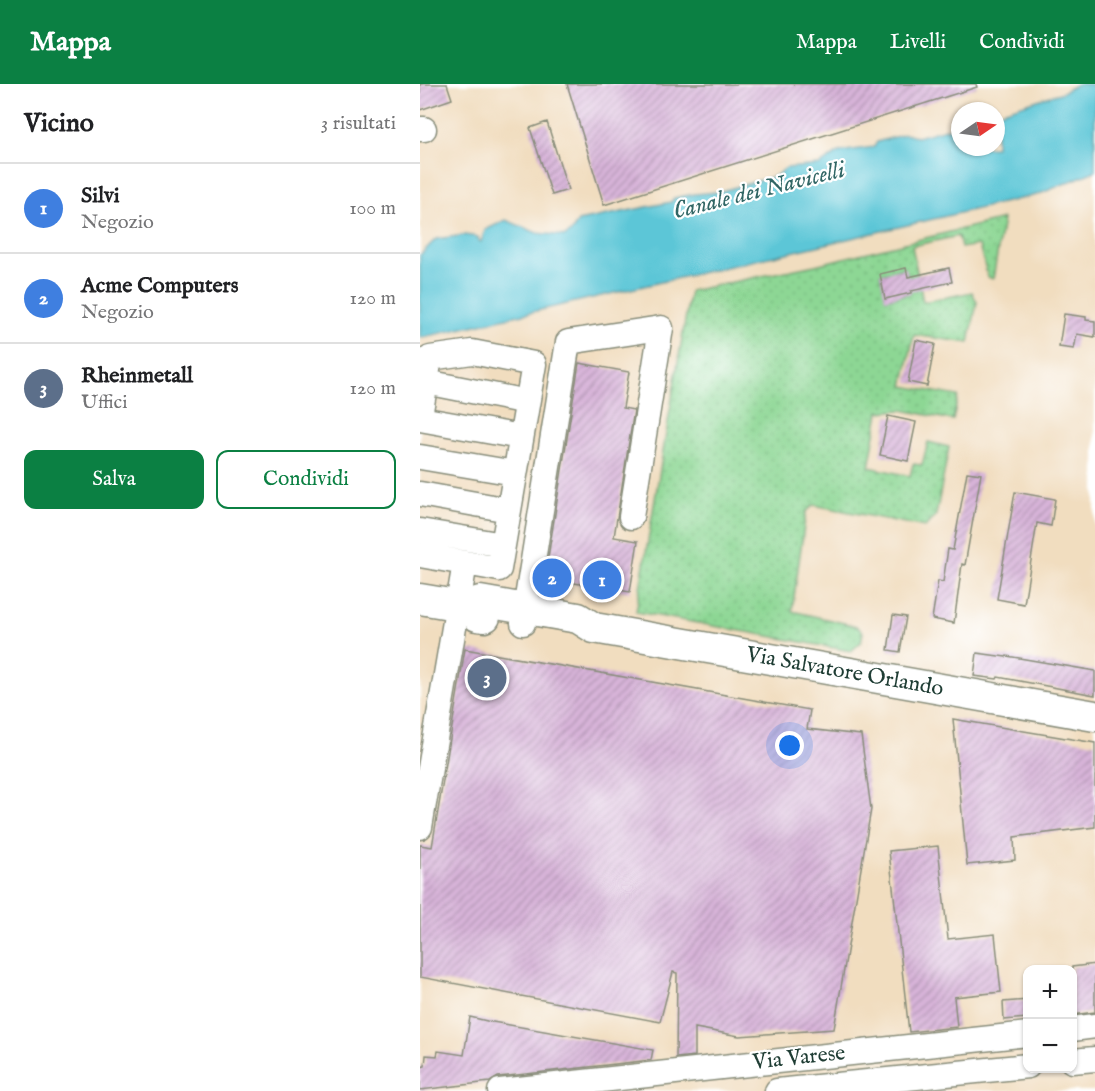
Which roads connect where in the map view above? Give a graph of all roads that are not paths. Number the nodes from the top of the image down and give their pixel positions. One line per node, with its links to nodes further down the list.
1 (426, 382): 2 (street); 2 (street); 3 (street)
2 (527, 402): 4 (street)
3 (420, 418): 4 (street)
4 (521, 437): 6 (street)
5 (420, 457): 6 (street)
6 (515, 473): 8 (street)
7 (420, 494): 8 (street)
8 (509, 510): 11 (street)
9 (631, 517): 16 (street)
10 (420, 531): 11 (street)
11 (503, 545): 13 (street)
12 (420, 555): 13 (street)
13 (465, 563): 15 (street)
14 (420, 599): 15 (main road, Via Salvatore Orlando)
15 (463, 606): 16 (main road, Via Salvatore Orlando); 18 (street)
16 (524, 616): 17 (main road, Via Salvatore Orlando)
17 (1095, 716)
18 (420, 827)
19 (1095, 1026): 20 (street)
20 (1077, 1028)
21 (1023, 1035): 25 (street, Via Varese)
22 (1095, 1059): 23 (street)
23 (1077, 1061)
24 (1023, 1066): 26 (street)
25 (500, 1091)
26 (777, 1091)

